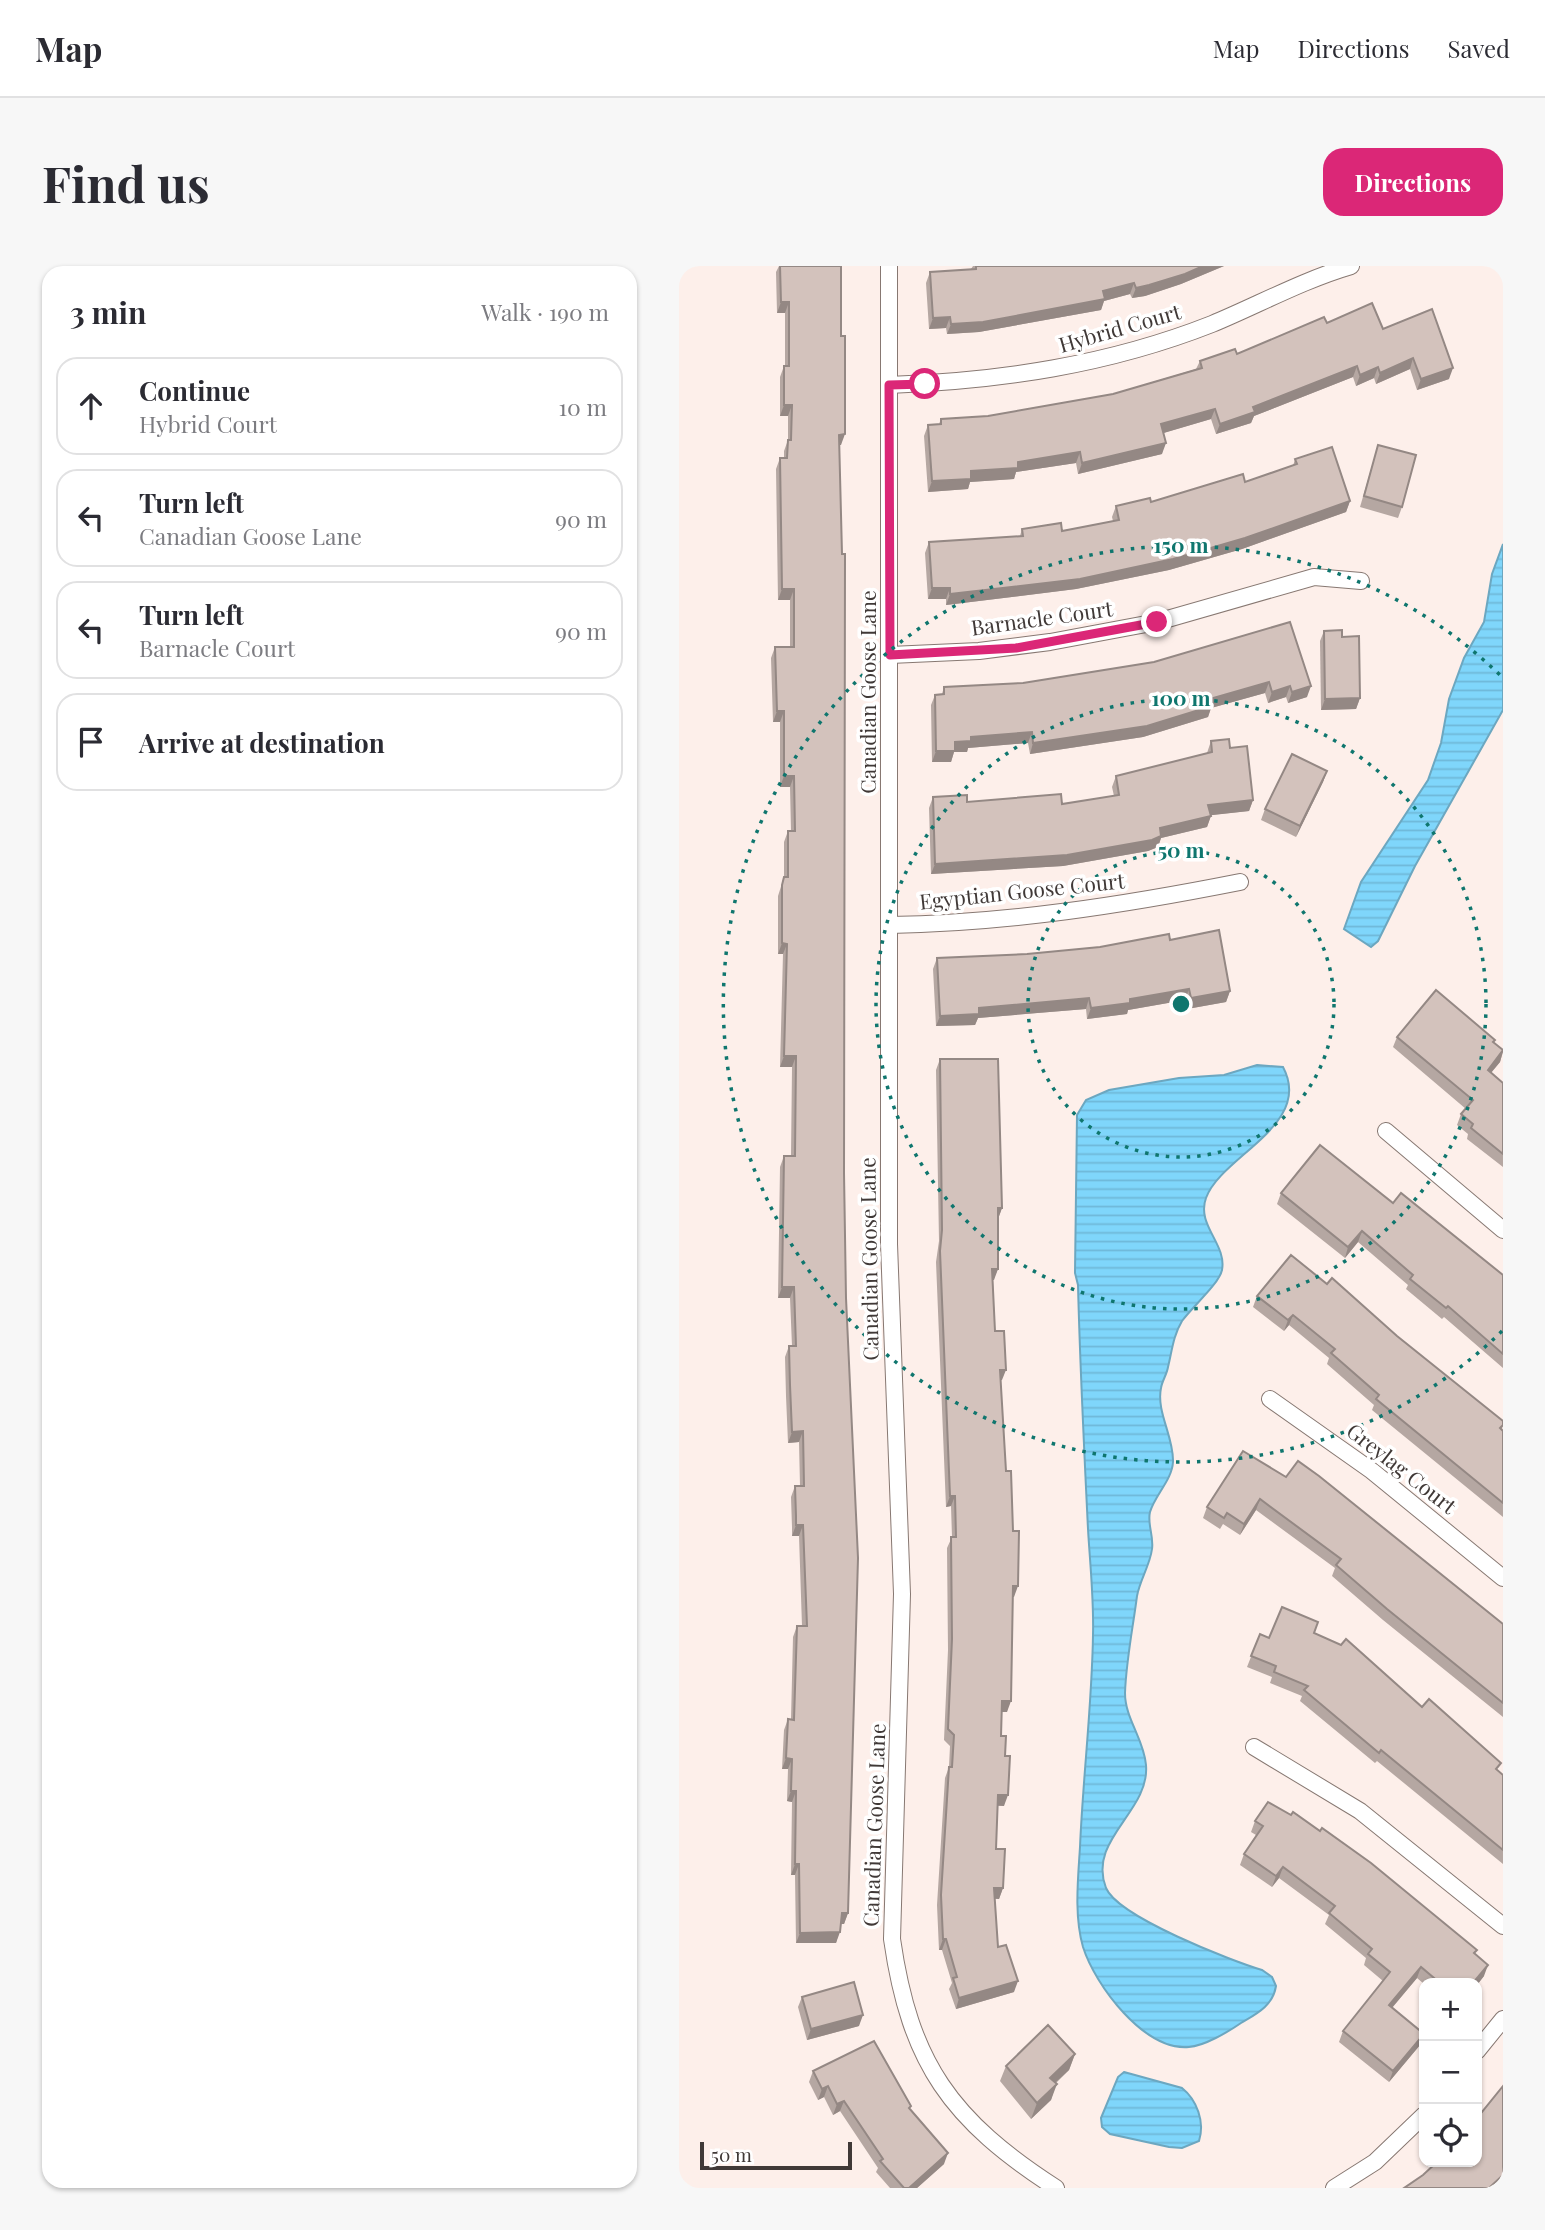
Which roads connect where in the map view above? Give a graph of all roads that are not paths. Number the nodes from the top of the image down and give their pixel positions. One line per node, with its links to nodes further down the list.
1 (889, 266): 3 (street, Canadian Goose Lane)
2 (1350, 266): 3 (street, Hybrid Court)
3 (889, 385): 5 (street, Canadian Goose Lane)
4 (1361, 581): 5 (street, Barnacle Court)
5 (890, 655): 7 (street, Canadian Goose Lane)
6 (1240, 882): 7 (street, Egyptian Goose Court)
7 (890, 925): 17 (street, Canadian Goose Lane)
8 (1386, 1131): 9 (street)
9 (1503, 1230)
10 (1270, 1399): 11 (street, Greylag Court)
11 (1503, 1578)
12 (1254, 1747): 13 (street)
13 (1503, 1926)
14 (1503, 2019): 15 (street)
15 (1482, 2045)
16 (1419, 2120): 18 (street)
17 (1056, 2188)
18 (1333, 2188)

